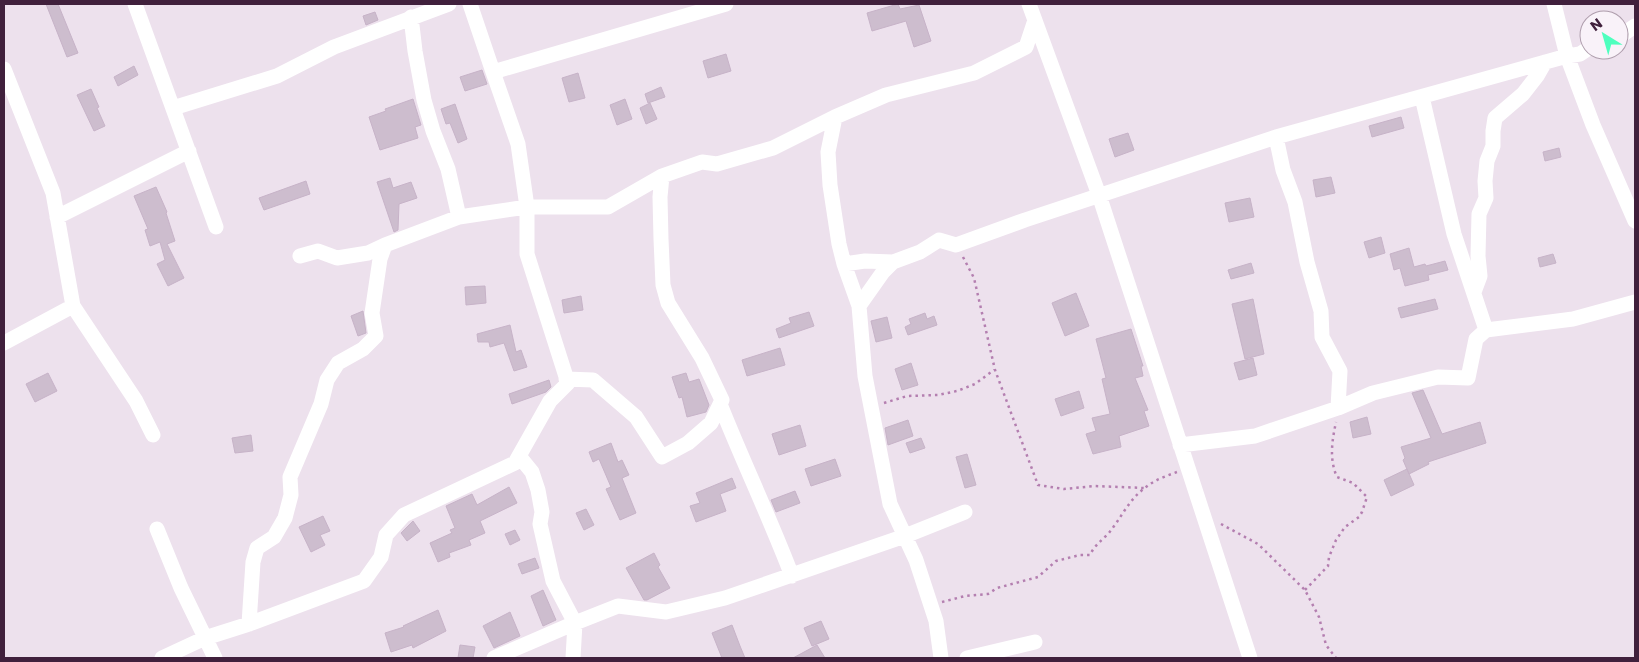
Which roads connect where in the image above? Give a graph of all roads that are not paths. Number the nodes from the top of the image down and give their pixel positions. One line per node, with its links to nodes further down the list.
1 (135, 4): 16 (street)
2 (449, 4): 7 (street)
3 (470, 4): 13 (street)
4 (721, 4): 13 (street)
5 (1029, 4): 8 (street)
6 (1554, 4): 10 (street)
7 (411, 17): 16 (street); 24 (street)
8 (1035, 20): 17 (street); 21 (street)
9 (1579, 54): 10 (street)
10 (1567, 56): 11 (street); 25 (street)
11 (1545, 62): 15 (street); 31 (street)
12 (4, 69): 14 (street)
13 (493, 72): 22 (street)
14 (8, 92): 23 (street)
15 (1422, 97): 18 (street); 31 (street)
16 (174, 108): 19 (street)
17 (834, 117): 20 (street); 30 (street)
18 (1276, 137): 21 (street); 39 (street)
19 (189, 150): 23 (street); 26 (street)
20 (662, 176): 22 (street); 38 (street)
21 (1099, 195): 29 (street); 41 (street)
22 (527, 207): 24 (street); 37 (street)
23 (57, 216): 33 (street)
24 (459, 217): 27 (street)
25 (1635, 221)
26 (216, 227)
27 (385, 245): 28 (street); 48 (street)
28 (300, 256)
29 (893, 262): 30 (street); 34 (street)
30 (844, 264): 34 (street)
31 (1474, 292): 35 (street)
32 (1635, 302): 35 (street)
33 (74, 306): 36 (street); 40 (street)
34 (860, 306): 45 (street)
35 (1486, 330): 39 (street)
36 (4, 343)
37 (566, 379): 38 (street); 42 (street)
38 (720, 404): 46 (street)
39 (1338, 408): 41 (street)
40 (153, 435)
41 (1180, 445): 57 (street)
42 (519, 456): 47 (street); 48 (street)
43 (965, 512): 45 (street)
44 (157, 529): 49 (street)
45 (905, 536): 46 (street); 55 (street)
46 (792, 576): 47 (street)
47 (575, 623): 53 (street); 54 (street)
48 (249, 624): 49 (street)
49 (205, 638): 51 (street); 52 (street)
50 (1035, 642): 56 (street)
51 (162, 658)
52 (215, 658)
53 (494, 658)
54 (573, 658)
55 (942, 658)
56 (967, 658)
57 (1250, 658)

